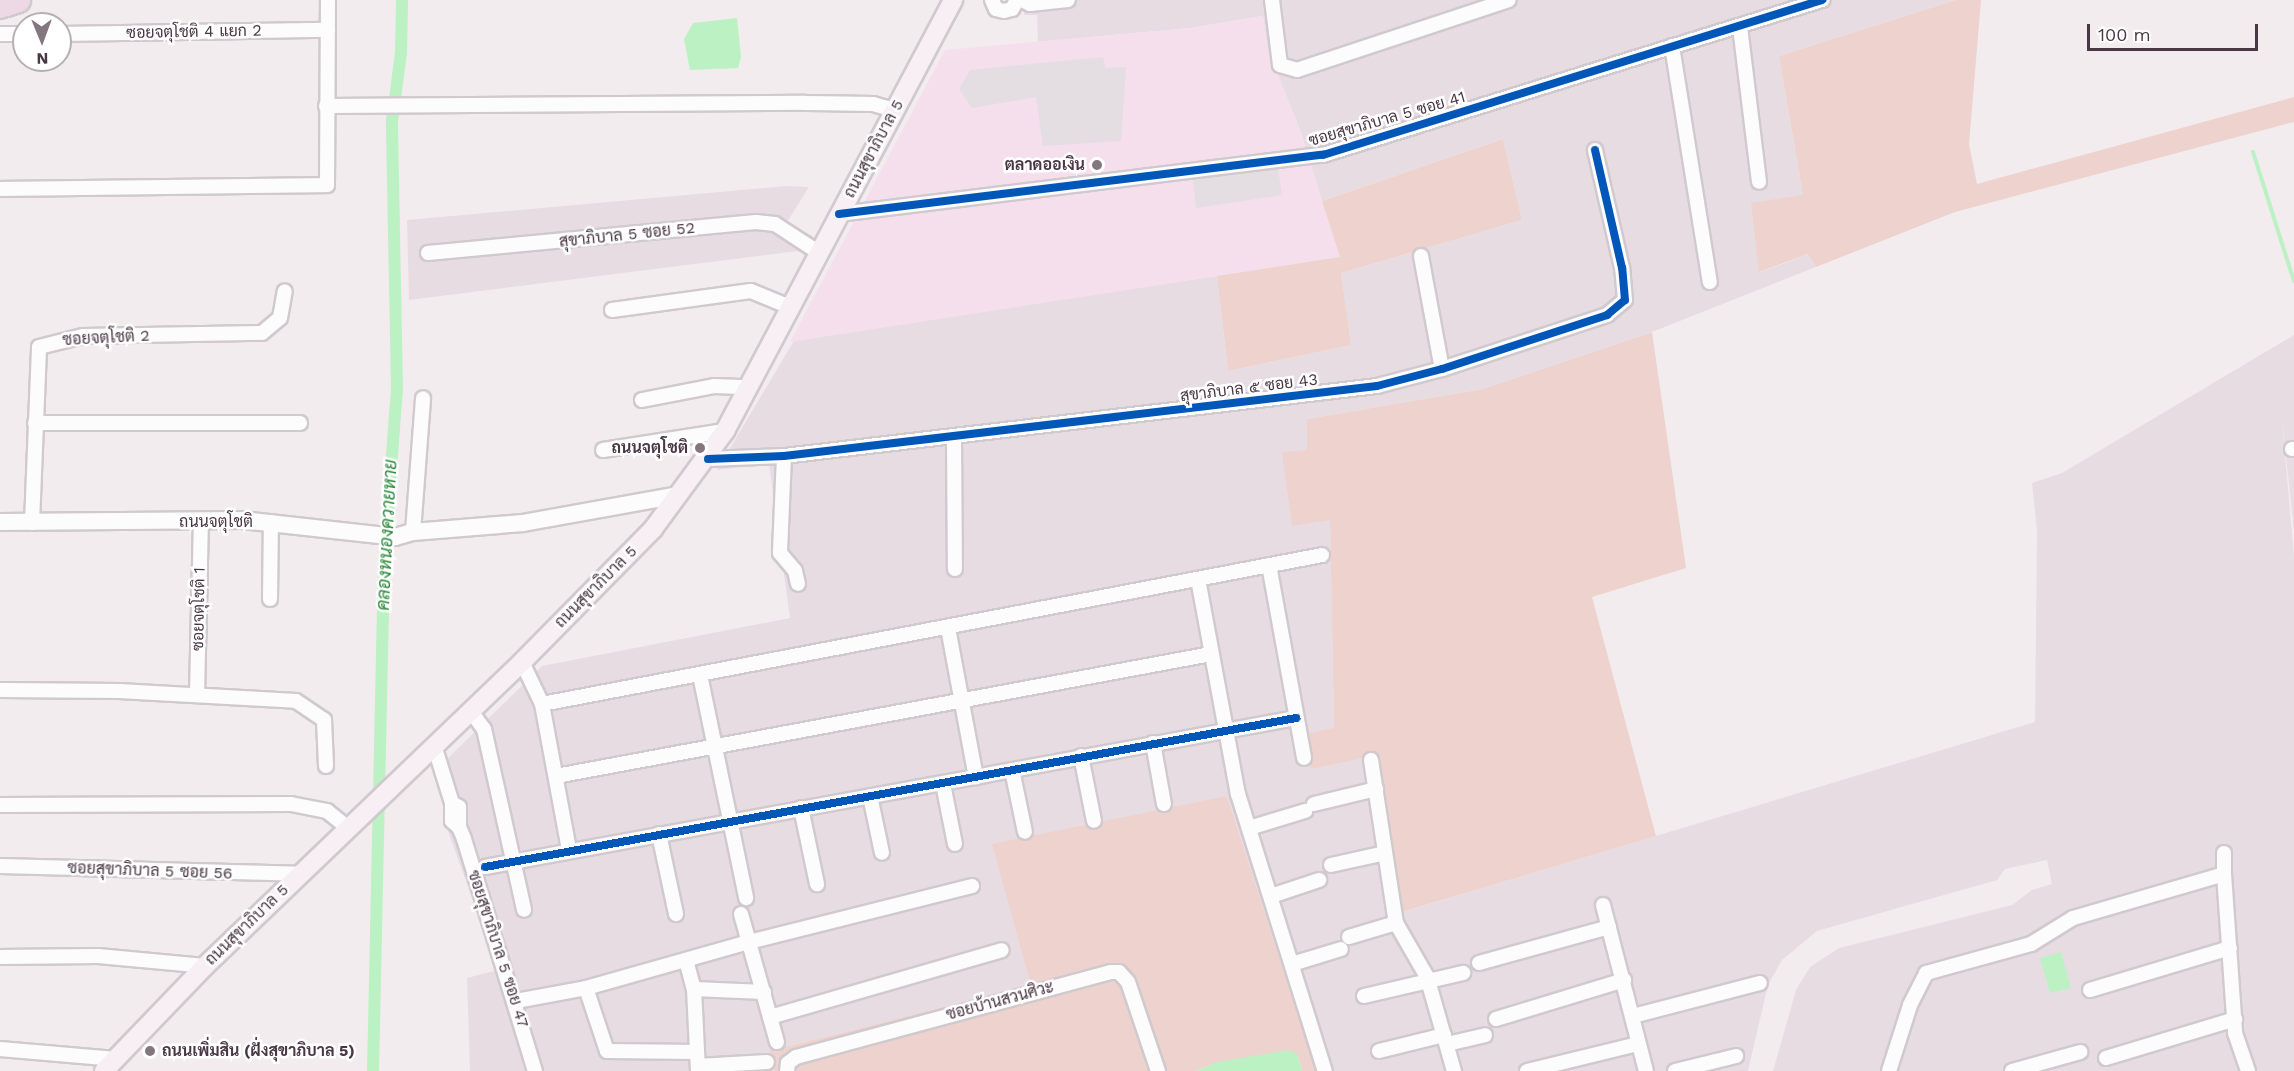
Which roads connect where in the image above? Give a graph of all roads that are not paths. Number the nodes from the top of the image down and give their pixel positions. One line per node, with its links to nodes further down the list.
1 (18, 0): 11 (highway)
2 (328, 0): 13 (street)
3 (953, 0): 17 (main road, ถนนสุขาภิบาล 5)
4 (1017, 0): 10 (street)
5 (1023, 0): 6 (street)
6 (1068, 0)
7 (1272, 0): 8 (street)
8 (1509, 0)
9 (1822, 0): 12 (street, ซอยสุขาภิบาล 5 ซอย 41)
10 (990, 1)
11 (0, 6)
12 (1740, 27): 15 (street, ซอยสุขาภิบาล 5 ซอย 41); 19 (street)
13 (328, 30): 14 (street, ซอยจตุโชติ 4 แยก 2); 16 (street)
14 (72, 34)
15 (1672, 46): 21 (street, ซอยสุขาภิบาล 5 ซอย 41); 25 (street)
16 (326, 106): 17 (street); 20 (street)
17 (894, 110): 21 (main road, ถนนสุขาภิบาล 5)
18 (1595, 150): 29 (street, สุขาภิบาล ๕ ซอย 43)
19 (1759, 182)
20 (0, 189)
21 (839, 214): 22 (main road, ถนนสุขาภิบาล 5)
22 (818, 252): 23 (street, สุขาภิบาล 5 ซอย 52); 27 (main road, ถนนสุขาภิบาล 5)
23 (428, 253)
24 (1421, 256): 29 (street)
25 (1710, 282)
26 (285, 291): 33 (street, ซอยจตุโชติ 2)
27 (790, 307): 28 (street); 30 (main road, ถนนสุขาภิบาล 5)
28 (612, 310)
29 (1443, 369): 36 (street, สุขาภิบาล ๕ ซอย 43)
30 (748, 387): 32 (street); 35 (main road, ถนนสุขาภิบาล 5)
31 (423, 398): 45 (street)
32 (642, 400)
33 (35, 423): 34 (street); 42 (street, ซอยจตุโชติ 2)
34 (300, 423)
35 (725, 431): 37 (street); 39 (main road, ถนนสุขาภิบาล 5)
36 (954, 437): 38 (street, สุขาภิบาล ๕ ซอย 43); 48 (street)
37 (603, 450)
38 (784, 456): 39 (street, สุขาภิบาล ๕ ซอย 43); 50 (street)
39 (708, 459): 40 (main road, ถนนสุขาภิบาล 5)
40 (680, 495): 45 (street, ถนนจตุโชติ); 54 (main road, ถนนสุขาภิบาล 5)
41 (0, 522): 42 (street, ถนนจตุโชติ)
42 (32, 522): 43 (street, ถนนจตุโชติ)
43 (201, 522): 44 (street, ถนนจตุโชติ); 57 (street, ซอยจตุโชติ 1)
44 (271, 522): 45 (street, ถนนจตุโชติ); 51 (street)
45 (413, 532)
46 (1322, 555): 47 (street)
47 (1269, 565): 49 (street); 61 (street)
48 (955, 569)
49 (1198, 579): 52 (street); 53 (street)
50 (798, 584)
51 (270, 599)
52 (948, 628): 55 (street); 58 (street)
53 (1211, 654): 58 (street); 62 (street)
54 (522, 662): 59 (street); 60 (main road, ถนนสุขาภิบาล 5)
55 (699, 675): 59 (street); 65 (street)
56 (0, 690): 57 (street)
57 (197, 695): 69 (street)
58 (961, 700): 65 (street); 72 (street)
59 (542, 704): 71 (street)
60 (470, 710): 64 (main road, ถนนสุขาภิบาล 5); 90 (street)
61 (1296, 718): 62 (street); 67 (street)
62 (1225, 731): 63 (street); 82 (street)
63 (1153, 742): 66 (street); 76 (street)
64 (434, 745): 81 (main road, ถนนสุขาภิบาล 5); 124 (street, ซอยสุขาภิบาล 5 ซอย 47)
65 (714, 746): 71 (street); 79 (street)
66 (1081, 756): 70 (street); 80 (street)
67 (1304, 758)
68 (1371, 760): 74 (street)
69 (326, 766)
70 (1012, 770): 72 (street); 83 (street)
71 (556, 776): 86 (street)
72 (976, 777): 73 (street)
73 (943, 784): 75 (street); 85 (street)
74 (1376, 789): 82 (street); 88 (street)
75 (870, 796): 78 (street); 87 (street)
76 (1164, 804)
77 (0, 805): 81 (street)
78 (801, 808): 79 (street); 97 (street)
79 (730, 820): 84 (street); 100 (street)
80 (1094, 821)
81 (348, 828): 94 (main road, ถนนสุขาภิบาล 5)
82 (1249, 828): 99 (street)
83 (1025, 832)
84 (659, 834): 86 (street); 103 (street)
85 (955, 844)
86 (569, 850): 90 (street)
87 (882, 853)
88 (1385, 853): 91 (street); 105 (street)
89 (2224, 854): 95 (street)
90 (514, 861): 93 (street); 102 (street)
91 (1331, 865)
92 (0, 866): 94 (street, ซอยสุขาภิบาล 5 ซอย 56)
93 (485, 867)
94 (300, 874): 114 (main road, ถนนสุขาภิบาล 5)
95 (2224, 874): 108 (street); 149 (street)
96 (1319, 880): 99 (street)
97 (817, 884)
98 (972, 886): 107 (street)
99 (1271, 896): 113 (street)
100 (746, 898)
101 (1603, 905): 106 (street)
102 (524, 910)
103 (676, 914)
104 (741, 914): 107 (street)
105 (1396, 923): 113 (street); 117 (street)
106 (1610, 927): 112 (street); 116 (street)
107 (749, 942): 111 (street); 122 (street)
108 (2230, 948): 121 (street); 128 (street)
109 (1002, 950): 126 (street)
110 (0, 957): 114 (street)
111 (686, 960): 119 (street); 120 (street)
112 (1479, 963)
113 (1292, 964): 144 (street)
114 (205, 966): 140 (main road, ถนนสุขาภิบาล 5)
115 (1463, 973): 117 (street)
116 (1624, 980): 125 (street); 127 (street)
117 (1429, 981): 123 (street); 130 (street)
118 (1760, 983): 125 (street)
119 (586, 988): 124 (street); 139 (street)
120 (694, 989): 122 (street); 139 (street)
121 (2091, 990)
122 (764, 992): 126 (street)
123 (1364, 996)
124 (516, 1001): 141 (street, ซอยสุขาภิบาล 5 ซอย 47)
125 (1633, 1016): 132 (street)
126 (770, 1017): 131 (street)
127 (1496, 1019)
128 (2235, 1019): 137 (street); 151 (street)
129 (1485, 1035): 130 (street)
130 (1445, 1040): 134 (street); 145 (street)
131 (777, 1042)
132 (1638, 1044): 146 (street); 147 (street)
133 (0, 1049): 140 (street)
134 (1379, 1051)
135 (2080, 1052): 150 (street)
136 (1737, 1056): 148 (street)
137 (2106, 1058)
138 (767, 1062): 139 (street)
139 (698, 1063)
140 (110, 1065)
141 (535, 1071)
142 (787, 1071): 143 (street, ซอยบ้านสวนศิวะ)
143 (1158, 1071)
144 (1325, 1071)
145 (1454, 1071)
146 (1527, 1071)
147 (1647, 1071)
148 (1675, 1071)
149 (1889, 1071)
150 (2012, 1071)
151 (2248, 1071)

